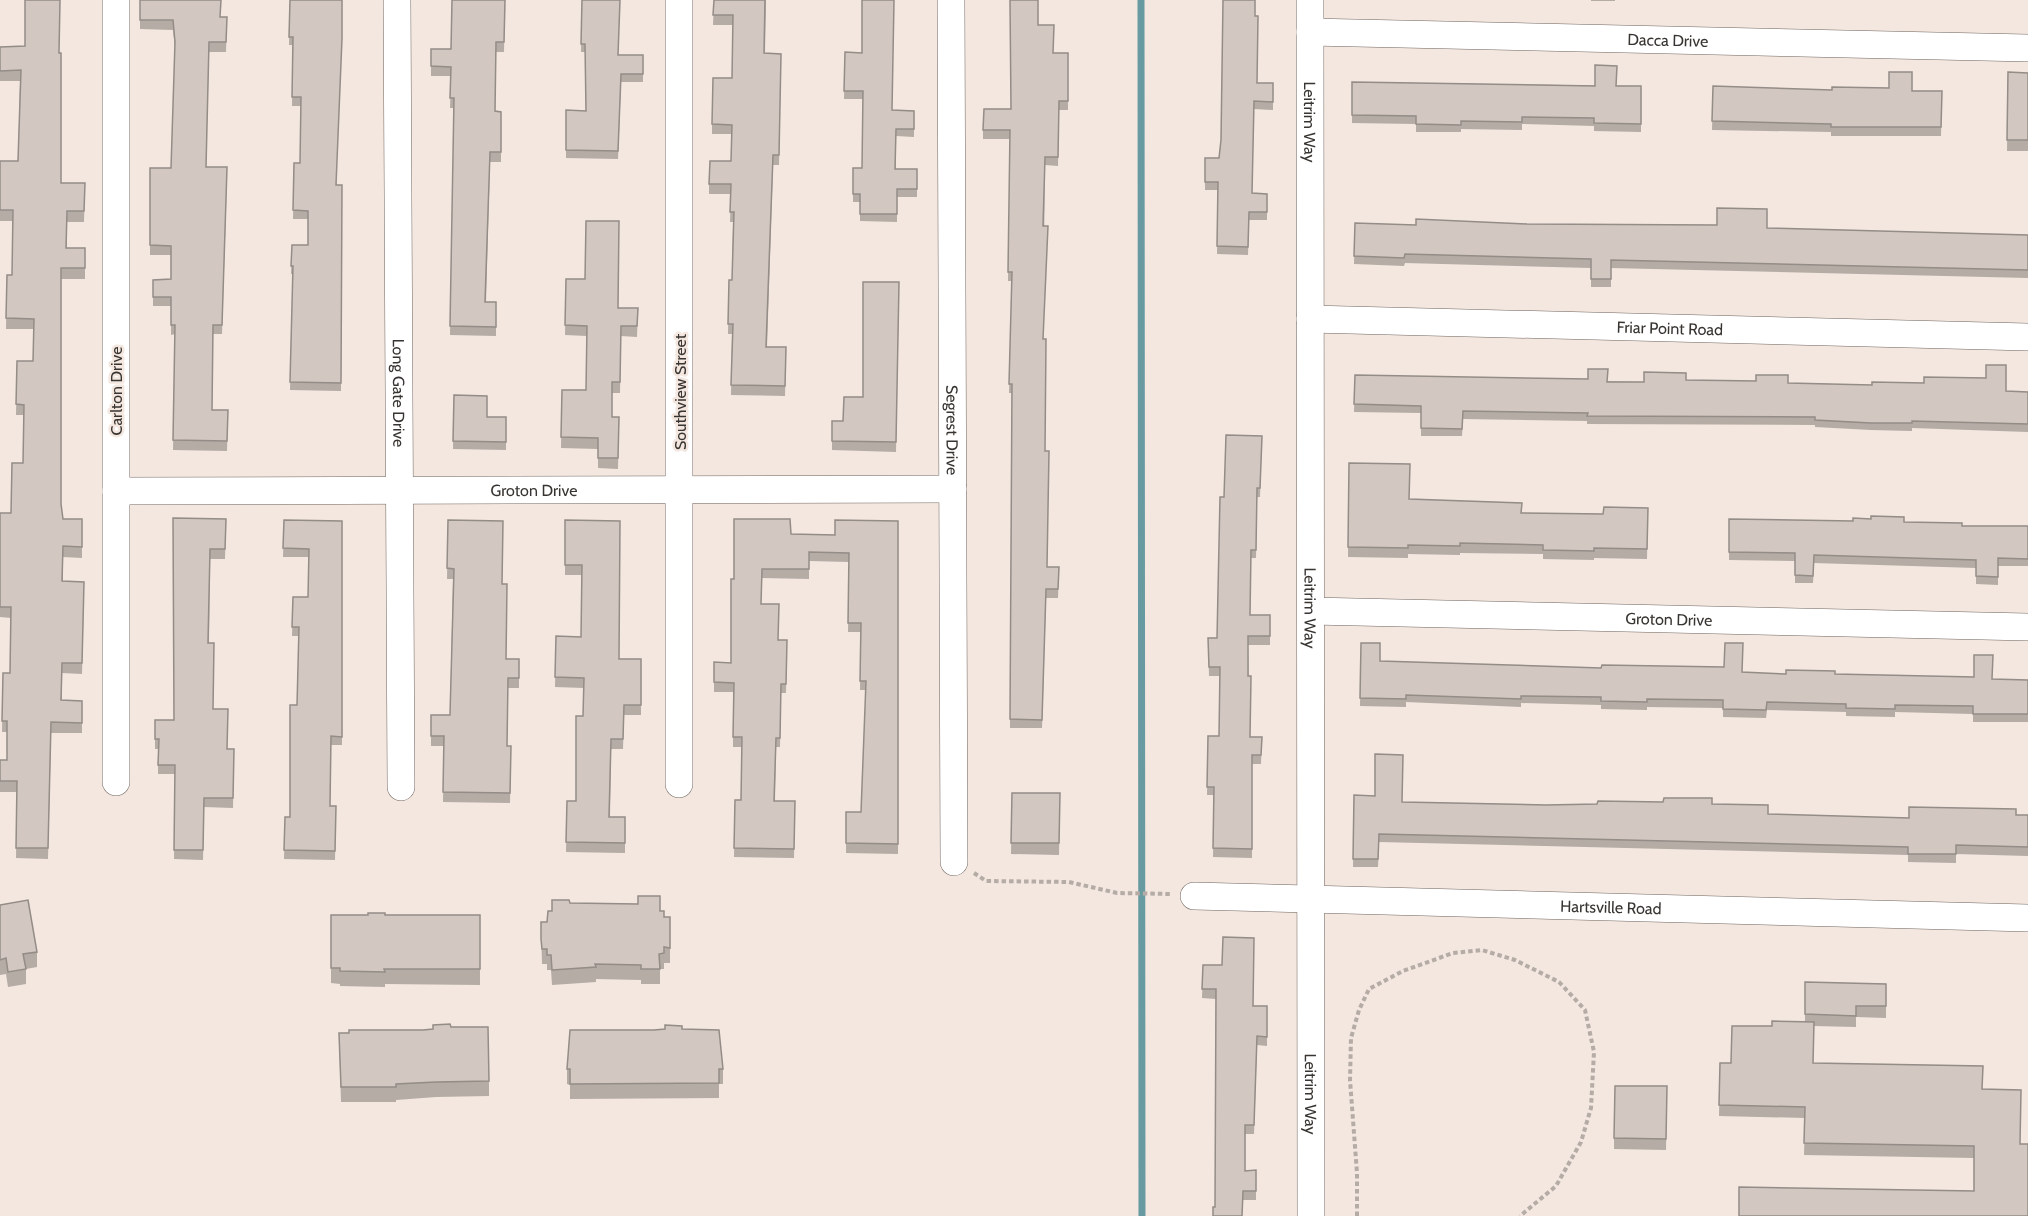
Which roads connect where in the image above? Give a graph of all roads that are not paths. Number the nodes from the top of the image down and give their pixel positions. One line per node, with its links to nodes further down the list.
1 (116, 0): 11 (street, Carlton Drive)
2 (397, 0): 12 (street, Long Gate Drive)
3 (679, 0): 13 (street, Southview Street)
4 (951, 0): 10 (street, Segrest Drive)
5 (1310, 0): 6 (street, Leitrim Way)
6 (1310, 32): 7 (street, Dacca Drive); 8 (street, Leitrim Way)
7 (2028, 48)
8 (1310, 319): 9 (street, Friar Point Road); 14 (street, Leitrim Way)
9 (2028, 337)
10 (953, 489): 13 (street, Groton Drive); 19 (street, Segrest Drive)
11 (116, 491): 12 (street, Groton Drive); 16 (street, Carlton Drive)
12 (399, 491): 13 (street, Groton Drive); 18 (street, Long Gate Drive)
13 (680, 491): 17 (street, Southview Street)
14 (1311, 611): 15 (street, Groton Drive); 21 (street, Leitrim Way)
15 (2028, 627)
16 (116, 782)
17 (679, 784)
18 (401, 787)
19 (954, 862)
20 (1194, 896): 21 (street, Hartsville Road)
21 (1310, 900): 22 (street, Hartsville Road); 23 (street, Leitrim Way)
22 (2028, 918)
23 (1311, 1216)

